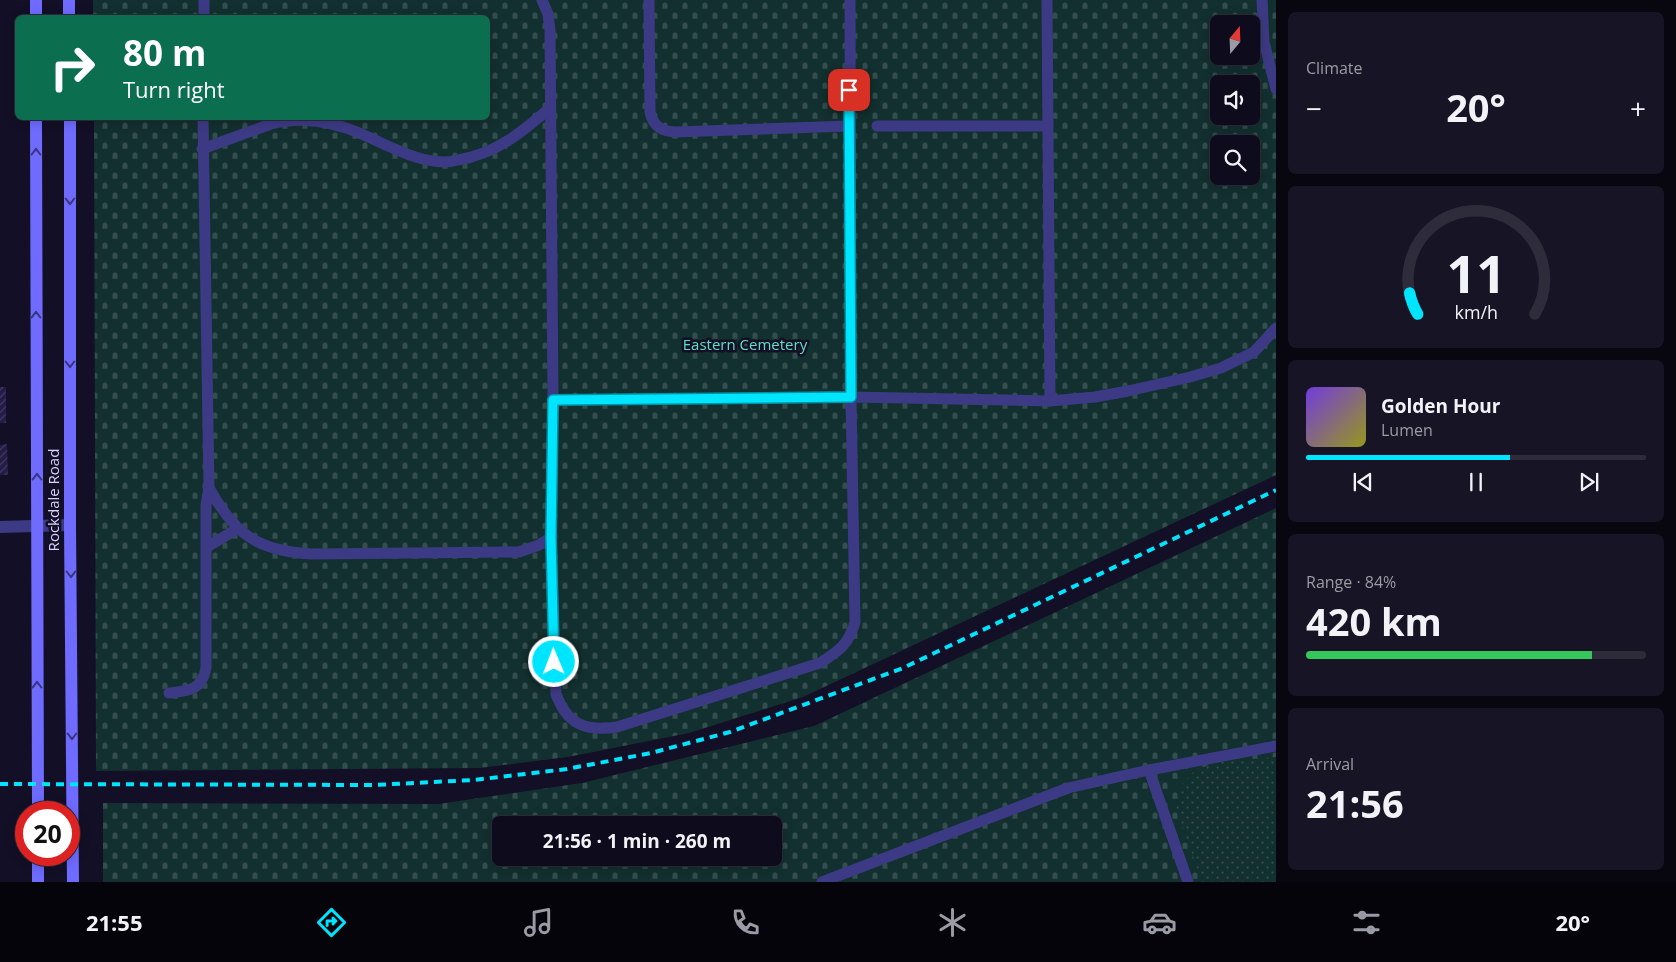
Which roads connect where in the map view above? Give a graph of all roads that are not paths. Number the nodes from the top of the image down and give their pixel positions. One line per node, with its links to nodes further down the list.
1 (36, 0): 9 (main road)
2 (69, 0): 10 (main road)
3 (204, 0): 11 (lane)
4 (542, 0): 13 (lane)
5 (649, 0): 17 (lane)
6 (850, 0): 17 (lane)
7 (1048, 0): 19 (lane)
8 (1262, 0): 12 (lane)
9 (36, 15)
10 (69, 15)
11 (204, 15)
12 (1276, 90)
13 (550, 108): 20 (lane); 23 (lane)
14 (36, 120): 27 (main road, Rockdale Road, one-way to 14)
15 (70, 120): 26 (main road, Rockdale Road, one-way to 26)
16 (203, 120): 20 (lane)
17 (849, 126): 22 (lane)
18 (877, 126): 19 (lane)
19 (1047, 126): 24 (lane)
20 (202, 149): 25 (lane)
21 (1276, 328): 24 (lane)
22 (851, 397): 23 (lane); 24 (lane); 30 (lane)
23 (553, 400): 30 (lane)
24 (1050, 401)
25 (209, 488): 29 (lane); 31 (lane)
26 (70, 525): 27 (street); 38 (main road, Rockdale Road, one-way to 38)
27 (37, 526): 28 (street); 35 (main road, Rockdale Road, one-way to 27)
28 (0, 527)
29 (237, 529): 30 (lane); 31 (lane)
30 (551, 537)
31 (207, 547): 32 (lane)
32 (169, 693)
33 (1276, 746): 34 (lane)
34 (1148, 770): 39 (lane); 40 (lane)
35 (38, 801)
36 (38, 866): 37 (main road)
37 (38, 882)
38 (74, 882)
39 (822, 882)
40 (1188, 882)

